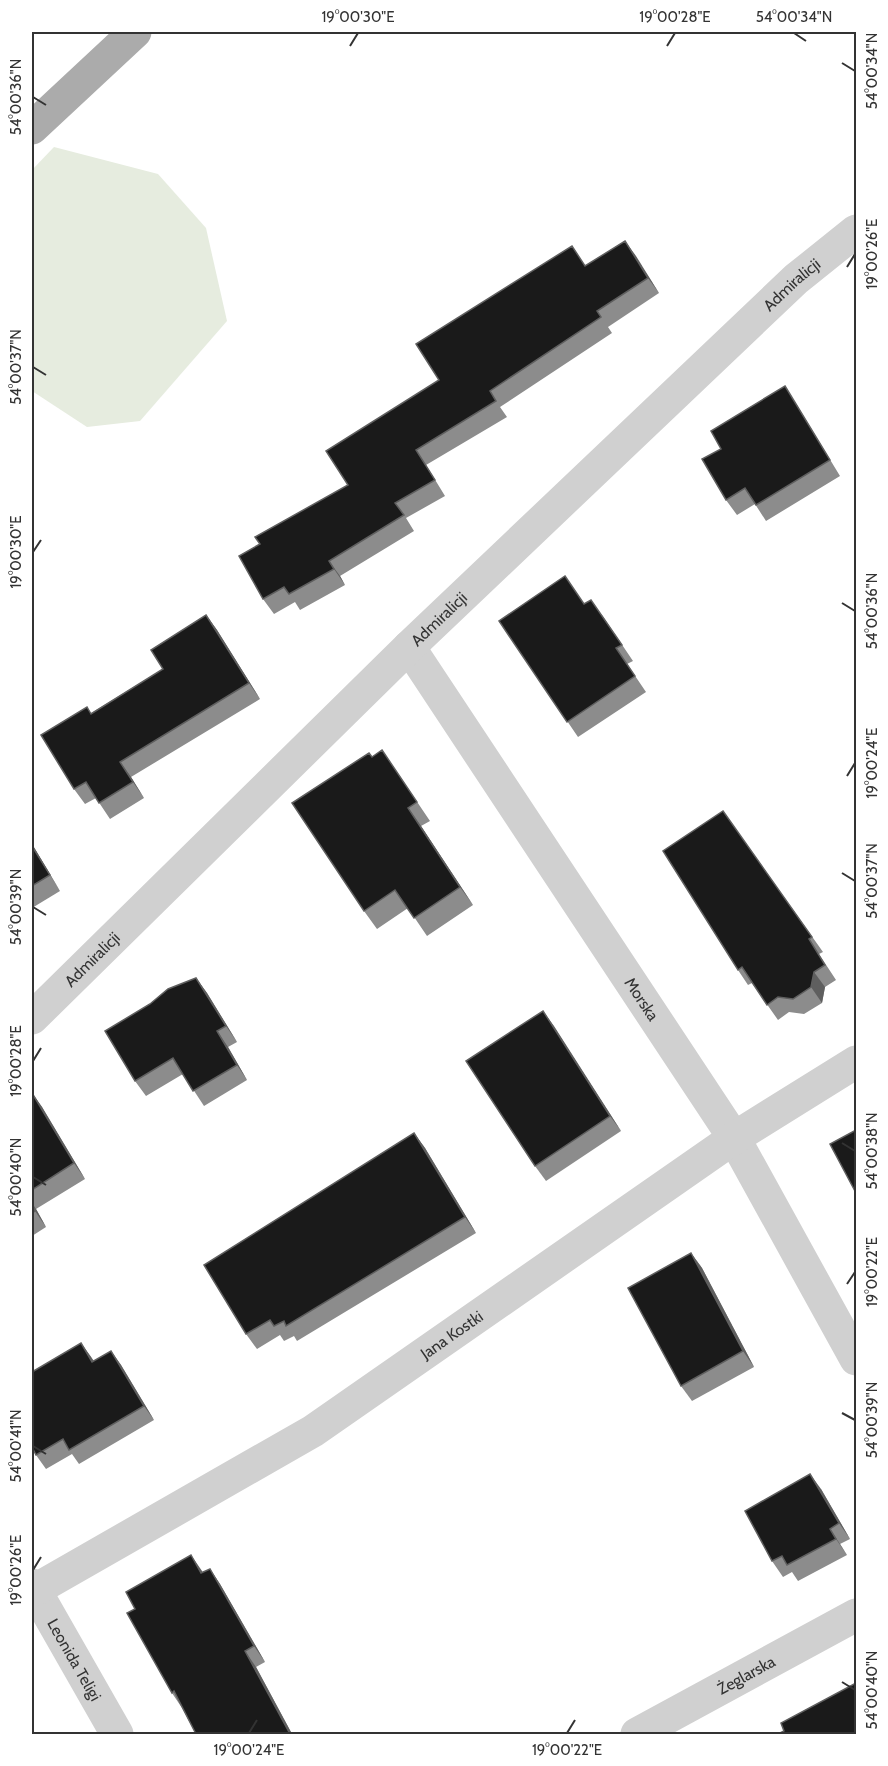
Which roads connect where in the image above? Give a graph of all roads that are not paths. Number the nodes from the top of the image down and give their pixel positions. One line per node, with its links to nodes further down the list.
1 (135, 32): 2 (main road)
2 (32, 128)
3 (856, 231): 4 (street, Admiralicji)
4 (409, 647): 5 (street, Admiralicji); 7 (street, Morska)
5 (32, 1018)
6 (856, 1062): 7 (street, Jana Kostki)
7 (734, 1138): 8 (street, Morska); 9 (street, Jana Kostki)
8 (856, 1359)
9 (33, 1588): 11 (street, Leonida Teligi)
10 (856, 1615): 12 (street, Żeglarska)
11 (117, 1734)
12 (637, 1734)

